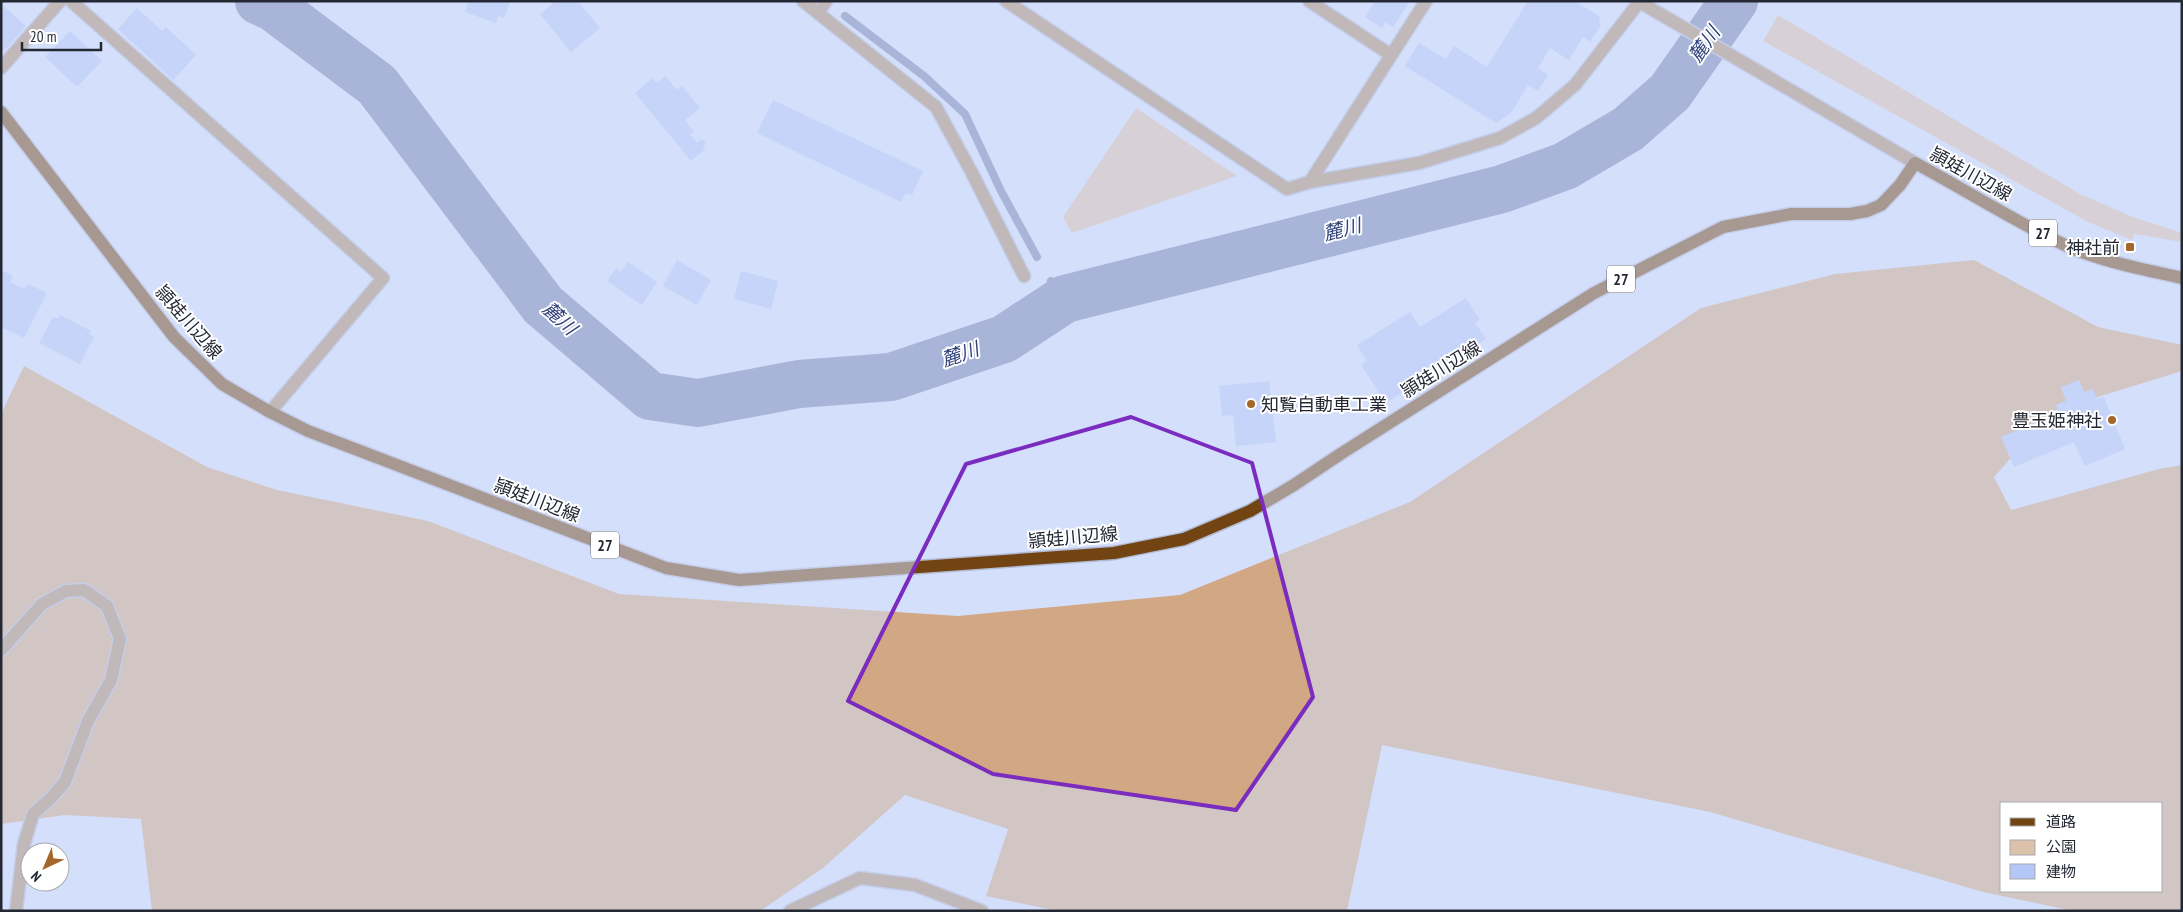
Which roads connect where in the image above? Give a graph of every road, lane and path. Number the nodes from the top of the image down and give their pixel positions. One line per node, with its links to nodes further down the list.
1 (60, 1): 11 (street)
2 (71, 1): 17 (street)
3 (803, 1): 9 (street)
4 (826, 1): 9 (street)
5 (1006, 1): 14 (street)
6 (1309, 1): 10 (street)
7 (1426, 1): 10 (street)
8 (1639, 2): 13 (street); 14 (street)
9 (818, 13): 15 (street)
10 (1391, 55): 14 (street)
11 (1, 68)
12 (1, 112): 17 (main road, 頴娃川辺線 / 27)
13 (1915, 163): 16 (main road, 頴娃川辺線 / 27); 17 (main road, 頴娃川辺線 / 27)
14 (1310, 182)
15 (1024, 276)
16 (2182, 278)
17 (270, 412)
18 (1, 650): 19 (street)
19 (16, 911)
20 (790, 911): 21 (street)
21 (982, 911)

